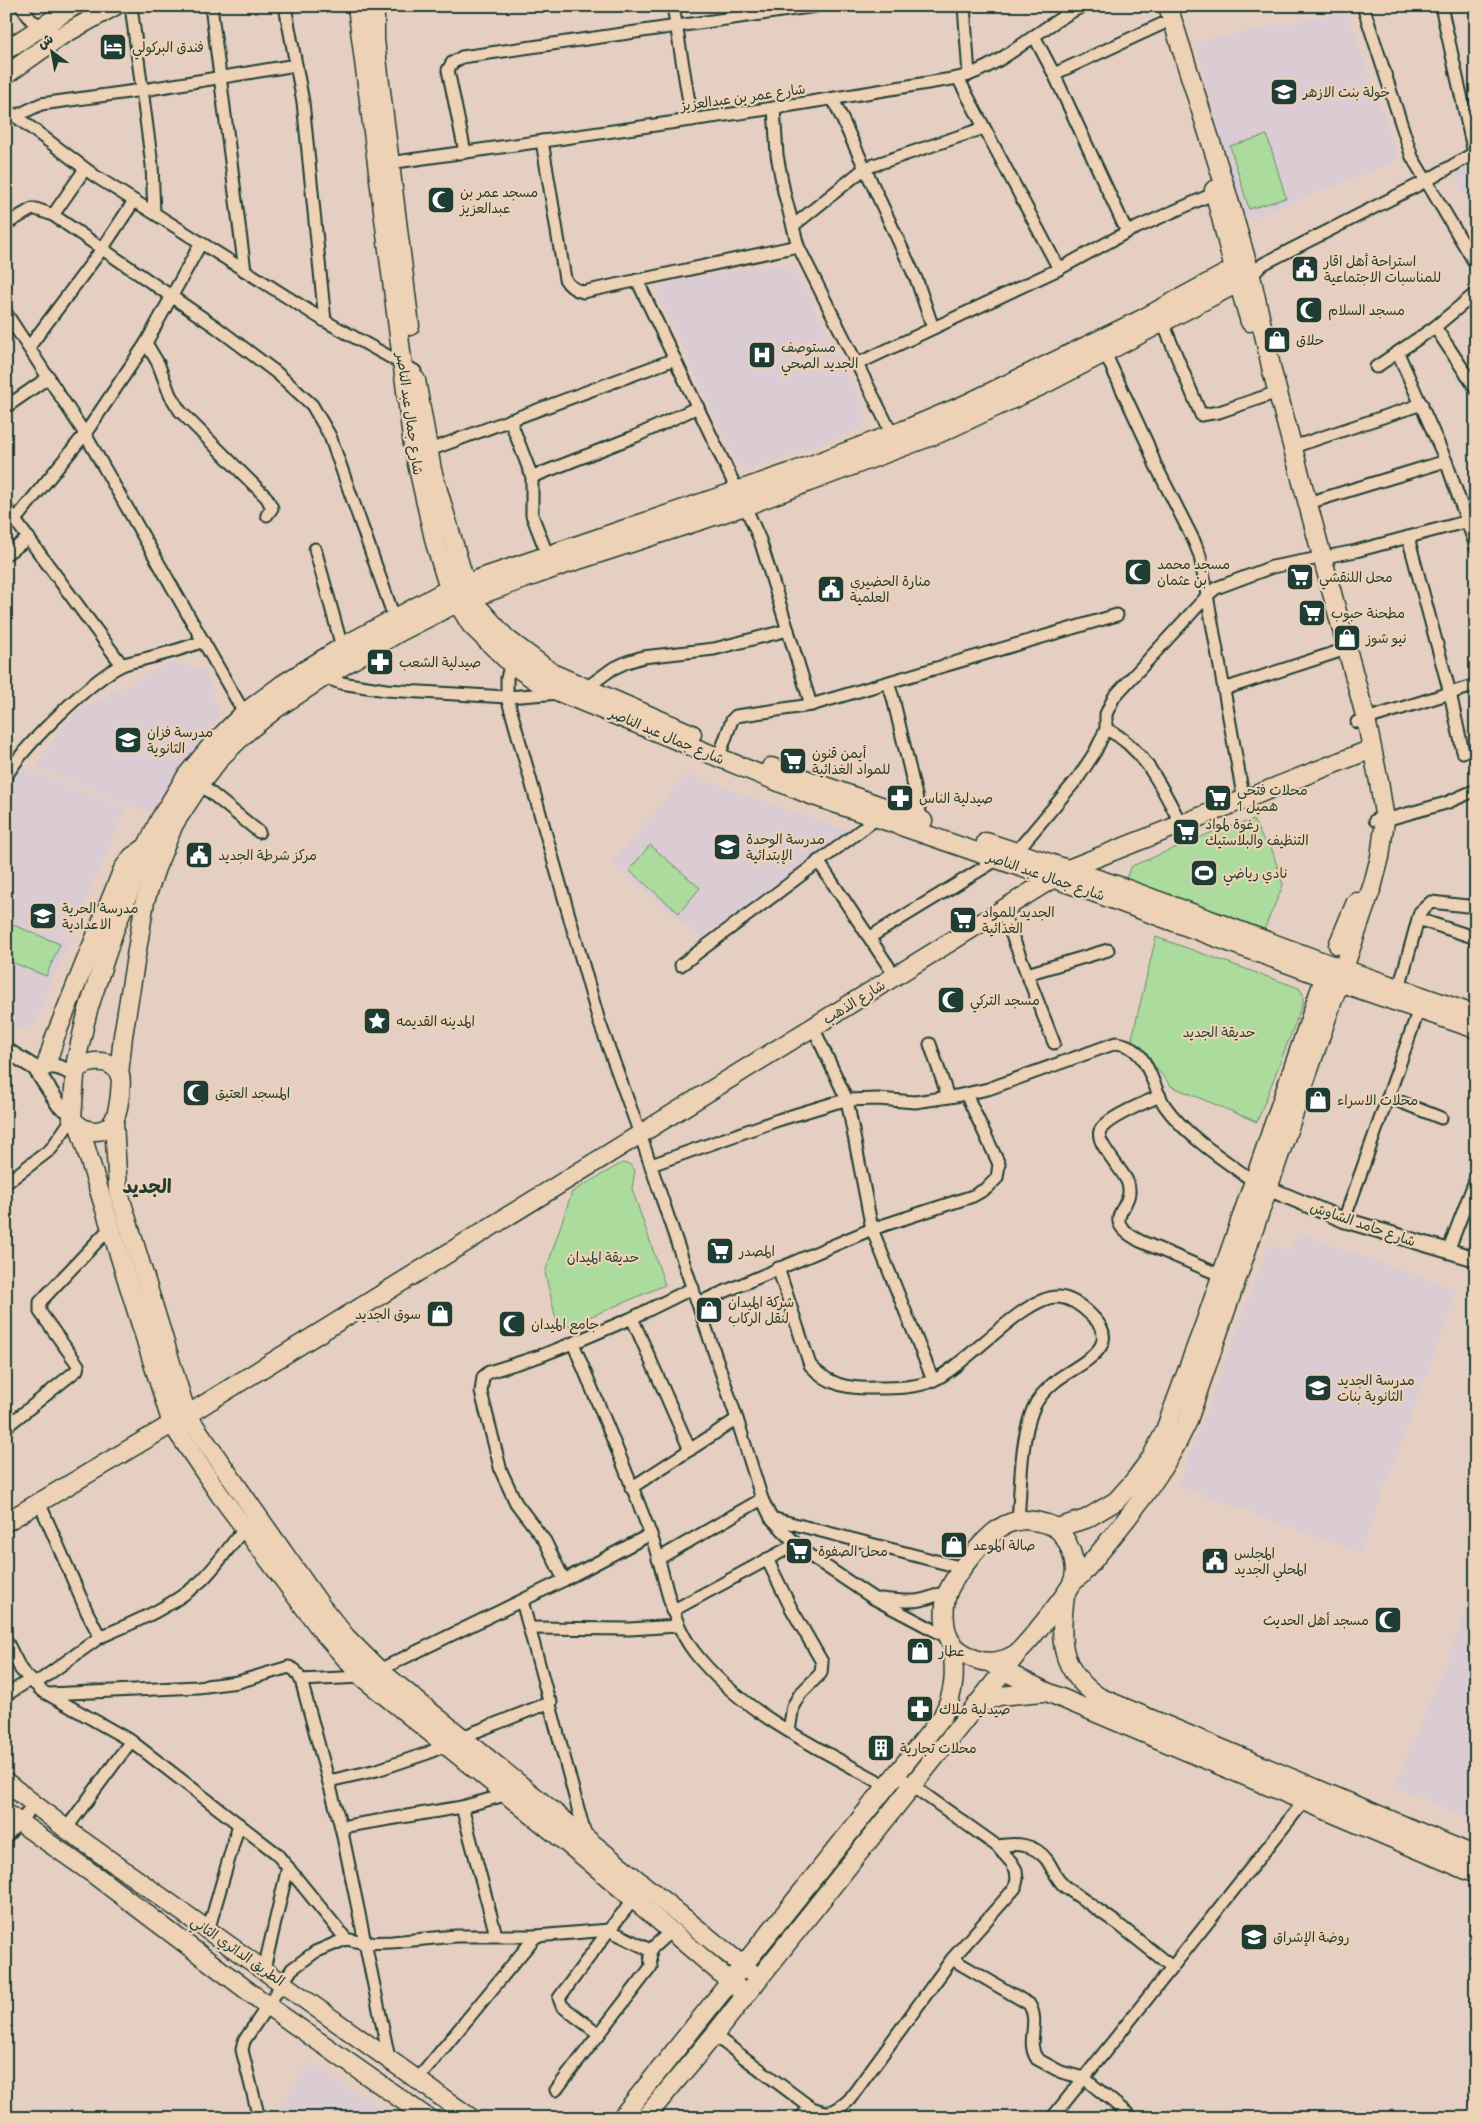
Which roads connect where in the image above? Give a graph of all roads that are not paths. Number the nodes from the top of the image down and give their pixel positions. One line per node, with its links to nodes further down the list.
1 (22, 6): 18 (street)
2 (74, 6): 18 (main road)
3 (116, 6): 20 (main road)
4 (131, 6): 29 (street)
5 (211, 6): 27 (street)
6 (286, 6): 23 (street)
7 (357, 6): 71 (main road, شارع جمال عبد الناصر)
8 (375, 6): 39 (main road, شارع جمال عبد الناصر)
9 (674, 6): 19 (street)
10 (816, 6): 19 (street)
11 (964, 6): 26 (street)
12 (1083, 6): 21 (street, شارع عمر بن عبدالعزيز)
13 (1156, 6): 17 (main road)
14 (1168, 6): 56 (main road)
15 (1363, 6): 42 (street)
16 (1441, 6): 38 (street)
17 (1162, 24): 24 (street); 43 (main road)
18 (42, 26): 20 (street); 22 (main road)
19 (676, 28): 34 (street); 37 (street)
20 (61, 36): 25 (main road)
21 (1034, 36): 24 (street); 26 (street, شارع عمر بن عبدالعزيز)
22 (6, 50)
23 (296, 65): 27 (street); 61 (street)
24 (1054, 74): 49 (street)
25 (6, 75)
26 (969, 75): 28 (street, شارع عمر بن عبدالعزيز)
27 (221, 77): 29 (street); 55 (street)
28 (958, 78): 30 (street, شارع عمر بن عبدالعزيز); 35 (street)
29 (143, 90): 33 (street); 45 (street)
30 (833, 99): 31 (street, شارع عمر بن عبدالعزيز); 41 (street)
31 (774, 108): 34 (street, شارع عمر بن عبدالعزيز); 48 (street)
32 (6, 109): 33 (street)
33 (16, 116): 40 (street)
34 (692, 120): 36 (street, شارع عمر بن عبدالعزيز)
35 (984, 128): 41 (street); 54 (street)
36 (542, 141): 37 (street, شارع عمر بن عبدالعزيز); 57 (street)
37 (465, 152): 39 (street, شارع عمر بن عبدالعزيز)
38 (1475, 152): 42 (street)
39 (389, 162): 71 (main road, شارع جمال عبد الناصر)
40 (85, 168): 44 (street); 46 (street)
41 (865, 168): 48 (street); 64 (street)
42 (1426, 181): 53 (street); 56 (street)
43 (1215, 193): 49 (street); 56 (main road)
44 (134, 201): 45 (street); 52 (street)
45 (154, 213): 50 (street)
46 (53, 215): 47 (street); 52 (street)
47 (6, 224)
48 (793, 226): 51 (street)
49 (1127, 232): 54 (street)
50 (201, 243): 55 (street); 59 (street)
51 (798, 246): 57 (street); 70 (street)
52 (102, 249): 59 (street); 66 (street)
53 (1476, 265)
54 (1059, 269): 64 (street)
55 (246, 271): 61 (street)
56 (1246, 271): 62 (main road); 75 (main road); 81 (main road); 82 (main road)
57 (637, 280): 69 (street)
58 (1476, 293): 63 (street)
59 (173, 297): 65 (street); 102 (street)
60 (6, 314): 66 (street)
61 (325, 321): 71 (street)
62 (1163, 323): 67 (main road); 75 (street)
63 (1434, 327): 68 (street); 74 (street)
64 (933, 328): 70 (street)
65 (146, 344): 80 (street); 89 (street)
66 (29, 347): 73 (street)
67 (1105, 353): 81 (main road); 100 (street)
68 (1398, 353): 72 (street); 76 (street)
69 (675, 359): 78 (street); 79 (street)
70 (858, 364): 81 (street)
71 (409, 367): 83 (main road, شارع جمال عبد الناصر); 99 (main road, شارع جمال عبد الناصر)
72 (1376, 367)
73 (49, 377): 77 (street); 80 (street)
74 (1476, 389)
75 (1269, 395): 98 (main road)
76 (1422, 404): 82 (street); 84 (street)
77 (6, 407)
78 (698, 407): 85 (street); 86 (street)
79 (510, 420): 83 (street); 85 (street)
80 (85, 434): 91 (street); 104 (street)
81 (896, 441): 86 (main road)
82 (1293, 448): 87 (main road)
83 (427, 451): 99 (main road, شارع جمال عبد الناصر)
84 (1446, 461): 87 (street); 90 (street)
85 (532, 477): 97 (street)
86 (741, 498): 97 (main road); 99 (main road); 103 (street)
87 (1308, 503): 98 (main road)
88 (6, 508): 91 (street)
89 (266, 516)
90 (1471, 519): 92 (street); 94 (street)
91 (15, 520): 93 (street)
92 (1408, 537): 98 (street); 115 (street)
93 (29, 538): 96 (street); 108 (street)
94 (1476, 547)
95 (315, 549): 105 (street)
96 (6, 554)
97 (547, 554): 99 (main road)
98 (1318, 558): 100 (street); 106 (main road); 119 (main road)
99 (461, 593): 102 (main road); 107 (main road, شارع جمال عبد الناصر); 109 (main road)
100 (1207, 596): 113 (street); 120 (street)
101 (1117, 615): 110 (street)
102 (394, 617): 105 (main road)
103 (788, 630): 112 (street); 117 (street)
104 (203, 641): 108 (street); 118 (street)
105 (342, 647): 109 (main road)
106 (1337, 652): 113 (street); 119 (main road)
107 (513, 655): 112 (main road, شارع جمال عبد الناصر); 114 (main road, شارع جمال عبد الناصر); 116 (street)
108 (122, 665): 124 (street)
109 (321, 669): 116 (street); 118 (main road)
110 (888, 683): 117 (street); 130 (street)
111 (1476, 685): 115 (street)
112 (586, 688): 121 (main road, شارع جمال عبد الناصر)
113 (1224, 689): 127 (street)
114 (561, 693): 116 (street); 128 (main road, شارع جمال عبد الناصر)
115 (1450, 693): 119 (street); 123 (street)
116 (507, 697): 170 (street)
117 (811, 704): 121 (street)
118 (248, 720): 125 (main road)
119 (1361, 720): 122 (main road); 129 (main road)
120 (1106, 728): 131 (street); 135 (street)
121 (722, 748): 130 (main road, شارع جمال عبد الناصر)
122 (1364, 752): 127 (main road, شارع الذهب); 129 (main road)
123 (1462, 752)
124 (6, 777)
125 (194, 780): 132 (street); 133 (main road); 161 (main road)
126 (1476, 790): 129 (street)
127 (1244, 801): 131 (main road, شارع الذهب)
128 (877, 818): 136 (main road, شارع جمال عبد الناصر); 137 (street)
129 (1380, 820): 145 (main road); 148 (main road)
130 (922, 821): 135 (main road, شارع جمال عبد الناصر)
131 (1181, 824): 134 (main road, شارع الذهب)
132 (259, 832)
133 (146, 848): 159 (main road); 160 (main road)
134 (1119, 850): 138 (main road, شارع الذهب); 139 (main road)
135 (1016, 852): 138 (main road, شارع جمال عبد الناصر)
136 (998, 859): 138 (main road, شارع جمال عبد الناصر); 143 (street)
137 (818, 861): 143 (street); 147 (street)
138 (1060, 874): 139 (main road, شارع جمال عبد الناصر); 141 (main road, شارع الذهب); 148 (main road, شارع جمال عبد الناصر)
139 (1119, 886): 148 (main road, شارع جمال عبد الناصر)
140 (1476, 907): 142 (street)
141 (1002, 910): 149 (street); 150 (main road, شارع الذهب)
142 (1418, 919): 144 (street); 151 (street)
143 (870, 937): 150 (street)
144 (1476, 938)
145 (1338, 945)
146 (1108, 950): 149 (street)
147 (681, 966)
148 (1334, 973): 151 (main road, شارع جمال عبد الناصر); 152 (main road, شارع جمال عبد الناصر); 174 (main road)
149 (1027, 974): 156 (street)
150 (895, 976): 154 (main road, شارع الذهب)
151 (1399, 988): 153 (main road, شارع جمال عبد الناصر)
152 (1419, 1009): 155 (main road, شارع جمال عبد الناصر); 165 (street)
153 (1476, 1015)
154 (813, 1027): 166 (street); 170 (main road, شارع الذهب)
155 (1476, 1029)
156 (1054, 1043)
157 (930, 1044): 164 (street)
158 (6, 1050): 159 (street)
159 (41, 1067): 160 (street); 168 (street)
160 (75, 1072): 161 (main road); 168 (main road)
161 (119, 1074): 169 (main road)
162 (966, 1094): 163 (street); 164 (street); 177 (street)
163 (1160, 1096): 174 (street); 181 (street)
164 (948, 1097): 166 (street)
165 (1388, 1097): 167 (street); 175 (street)
166 (847, 1100): 171 (street); 177 (street)
167 (1441, 1118)
168 (74, 1119): 169 (main road); 173 (street); 176 (main road)
169 (114, 1122): 188 (main road)
170 (640, 1134): 171 (street); 188 (main road, شارع الذهب)
171 (651, 1165): 182 (street)
172 (1476, 1178): 178 (street)
173 (6, 1183)
174 (1261, 1185): 175 (street, شارع حامد الشاوش); 181 (main road); 205 (main road)
175 (1344, 1220): 178 (street, شارع حامد الشاوش)
176 (110, 1228): 188 (main road); 189 (street)
177 (872, 1229): 180 (street); 186 (street)
178 (1448, 1251): 179 (street, شارع حامد الشاوش)
179 (1476, 1259)
180 (778, 1268): 183 (street); 186 (street)
181 (1220, 1275): 198 (main road)
182 (693, 1288): 183 (street); 184 (street)
183 (698, 1302): 187 (street)
184 (632, 1318): 185 (street); 190 (street)
185 (573, 1342): 191 (street); 204 (street)
186 (933, 1380): 196 (street)
187 (737, 1419): 190 (street); 192 (street)
188 (179, 1420): 193 (main road, شارع الذهب); 197 (main road); 216 (main road)
189 (6, 1427)
190 (690, 1450): 191 (street)
191 (631, 1488): 199 (street)
192 (762, 1499): 194 (street); 201 (street)
193 (39, 1502): 195 (main road, شارع الذهب); 212 (street)
194 (771, 1518): 200 (street); 203 (street)
195 (7, 1520)
196 (1018, 1521): 198 (main road); 203 (main road)
197 (245, 1528): 212 (street); 217 (main road)
198 (1056, 1528): 205 (main road)
199 (651, 1534): 201 (street); 204 (street)
200 (796, 1544): 202 (street); 207 (street)
201 (658, 1559): 209 (street)
202 (767, 1559): 209 (street); 225 (street)
203 (963, 1568): 206 (main road)
204 (564, 1580): 208 (street)
205 (1069, 1589): 215 (main road); 244 (main road)
206 (949, 1590): 207 (street); 214 (main road)
207 (874, 1598): 214 (street)
208 (522, 1600): 211 (street); 216 (street)
209 (672, 1611): 210 (street)
210 (677, 1626): 211 (street); 225 (street)
211 (530, 1628): 223 (street)
212 (100, 1637): 219 (street)
213 (6, 1640): 219 (street)
214 (950, 1640): 215 (main road); 229 (main road)
215 (996, 1667): 220 (main road); 224 (main road)
216 (379, 1670): 217 (street); 226 (main road)
217 (362, 1676): 218 (street); 228 (main road)
218 (301, 1680): 222 (street); 230 (street)
219 (32, 1682): 221 (street); 222 (street)
220 (1047, 1692): 224 (main road); 234 (main road)
221 (6, 1694)
222 (49, 1694): 227 (street)
223 (551, 1702): 226 (street); 242 (street)
224 (976, 1704): 232 (main road)
225 (789, 1731): 229 (street)
226 (462, 1737): 228 (street); 242 (main road)
227 (131, 1741): 238 (street); 240 (street)
228 (445, 1745): 230 (street); 233 (main road)
229 (891, 1780): 232 (street); 257 (main road)
230 (329, 1781): 239 (street)
231 (6, 1782): 235 (main road, الطريق الدائري الثاني)
232 (912, 1784): 243 (street); 260 (main road)
233 (505, 1795): 236 (street); 247 (main road)
234 (1305, 1800): 246 (main road); 258 (street)
235 (34, 1805): 237 (street); 240 (main road, الطريق الدائري الثاني)
236 (462, 1807): 239 (street); 251 (street)
237 (12, 1818): 241 (street); 264 (main road, الطريق الدائري الثاني)
238 (238, 1824): 245 (street); 248 (street)
239 (341, 1827): 254 (street)
240 (66, 1828): 248 (main road, الطريق الدائري الثاني)
241 (6, 1837)
242 (587, 1838): 257 (main road)
243 (997, 1846): 256 (street); 258 (street)
244 (1476, 1856)
245 (288, 1867): 253 (street); 259 (street)
246 (1476, 1874)
247 (634, 1899): 249 (street); 250 (main road)
248 (208, 1930): 259 (main road, الطريق الدائري الثاني)
249 (608, 1930): 252 (street); 255 (street); 265 (street)
250 (672, 1930): 255 (street); 262 (main road)
251 (496, 1935): 252 (street); 254 (street)
252 (536, 1936): 269 (street)
253 (346, 1939): 254 (street); 261 (street)
254 (364, 1943): 267 (street)
255 (650, 1950): 265 (street)
256 (952, 1959): 268 (street); 271 (street)
257 (742, 1967): 260 (main road); 262 (main road)
258 (1172, 1967): 268 (street)
259 (264, 1969): 261 (main road, الطريق الدائري الثاني)
260 (758, 1978): 263 (main road)
261 (282, 1982): 264 (street); 267 (main road, الطريق الدائري الثاني)
262 (731, 1982): 263 (main road); 275 (main road)
263 (745, 1994): 266 (main road)
264 (268, 2006): 272 (street); 273 (main road, الطريق الدائري الثاني)
265 (599, 2034): 270 (street)
266 (714, 2034): 271 (street); 276 (main road)
267 (389, 2058): 269 (main road, الطريق الدائري الثاني)
268 (1084, 2078): 278 (street); 279 (street)
269 (418, 2079): 274 (main road, الطريق الدائري الثاني)
270 (556, 2090)
271 (810, 2107): 277 (street)
272 (259, 2118)
273 (428, 2118)
274 (471, 2118)
275 (621, 2118)
276 (645, 2118)
277 (800, 2118)
278 (1052, 2118)
279 (1133, 2118)

